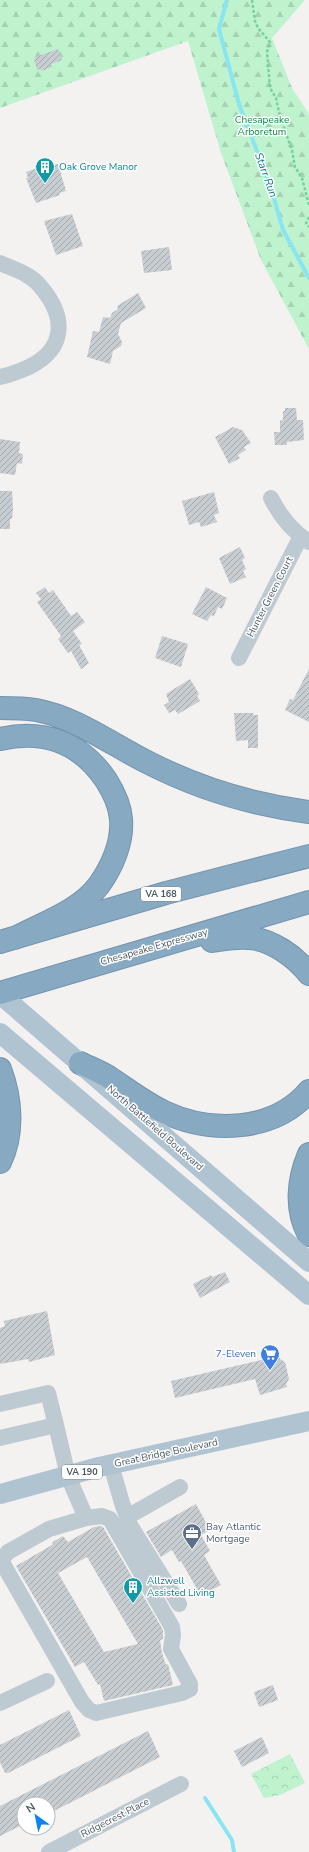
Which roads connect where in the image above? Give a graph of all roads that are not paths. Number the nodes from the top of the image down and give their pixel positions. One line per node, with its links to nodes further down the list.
1 (0, 263): 2 (street)
2 (0, 377)
3 (271, 498): 4 (street)
4 (305, 539): 5 (street, Hunter Green Court)
5 (239, 658)
6 (0, 708): 8 (highway)
7 (0, 739): 11 (highway)
8 (309, 812)
9 (309, 856): 11 (highway, VA 168)
10 (309, 902): 12 (highway, Chesapeake Expressway)
11 (8, 940)
12 (118, 957): 13 (highway); 14 (highway, Chesapeake Expressway)
13 (309, 974)
14 (0, 993): 16 (main road, North Battlefield Boulevard)
15 (0, 1033): 23 (main road)
16 (80, 1063): 18 (highway); 22 (main road, North Battlefield Boulevard)
17 (0, 1069): 20 (highway)
18 (309, 1091)
19 (309, 1154): 21 (highway)
20 (0, 1162)
21 (309, 1235)
22 (309, 1262)
23 (309, 1295)
24 (0, 1404): 26 (street)
25 (309, 1421): 28 (main road, Great Bridge Boulevard / VA 190)
26 (56, 1425): 27 (street); 29 (street)
27 (0, 1438)
28 (111, 1464): 29 (main road, Great Bridge Boulevard / VA 190); 32 (street)
29 (68, 1476): 31 (main road, Great Bridge Boulevard / VA 190); 33 (street)
30 (180, 1487): 32 (street)
31 (0, 1494)
32 (127, 1517): 34 (street)
33 (86, 1518): 33 (street)
34 (179, 1604)
35 (47, 1681): 36 (street)
36 (0, 1703)
37 (181, 1784): 38 (street, Ridgecrest Place)
38 (49, 1852)

